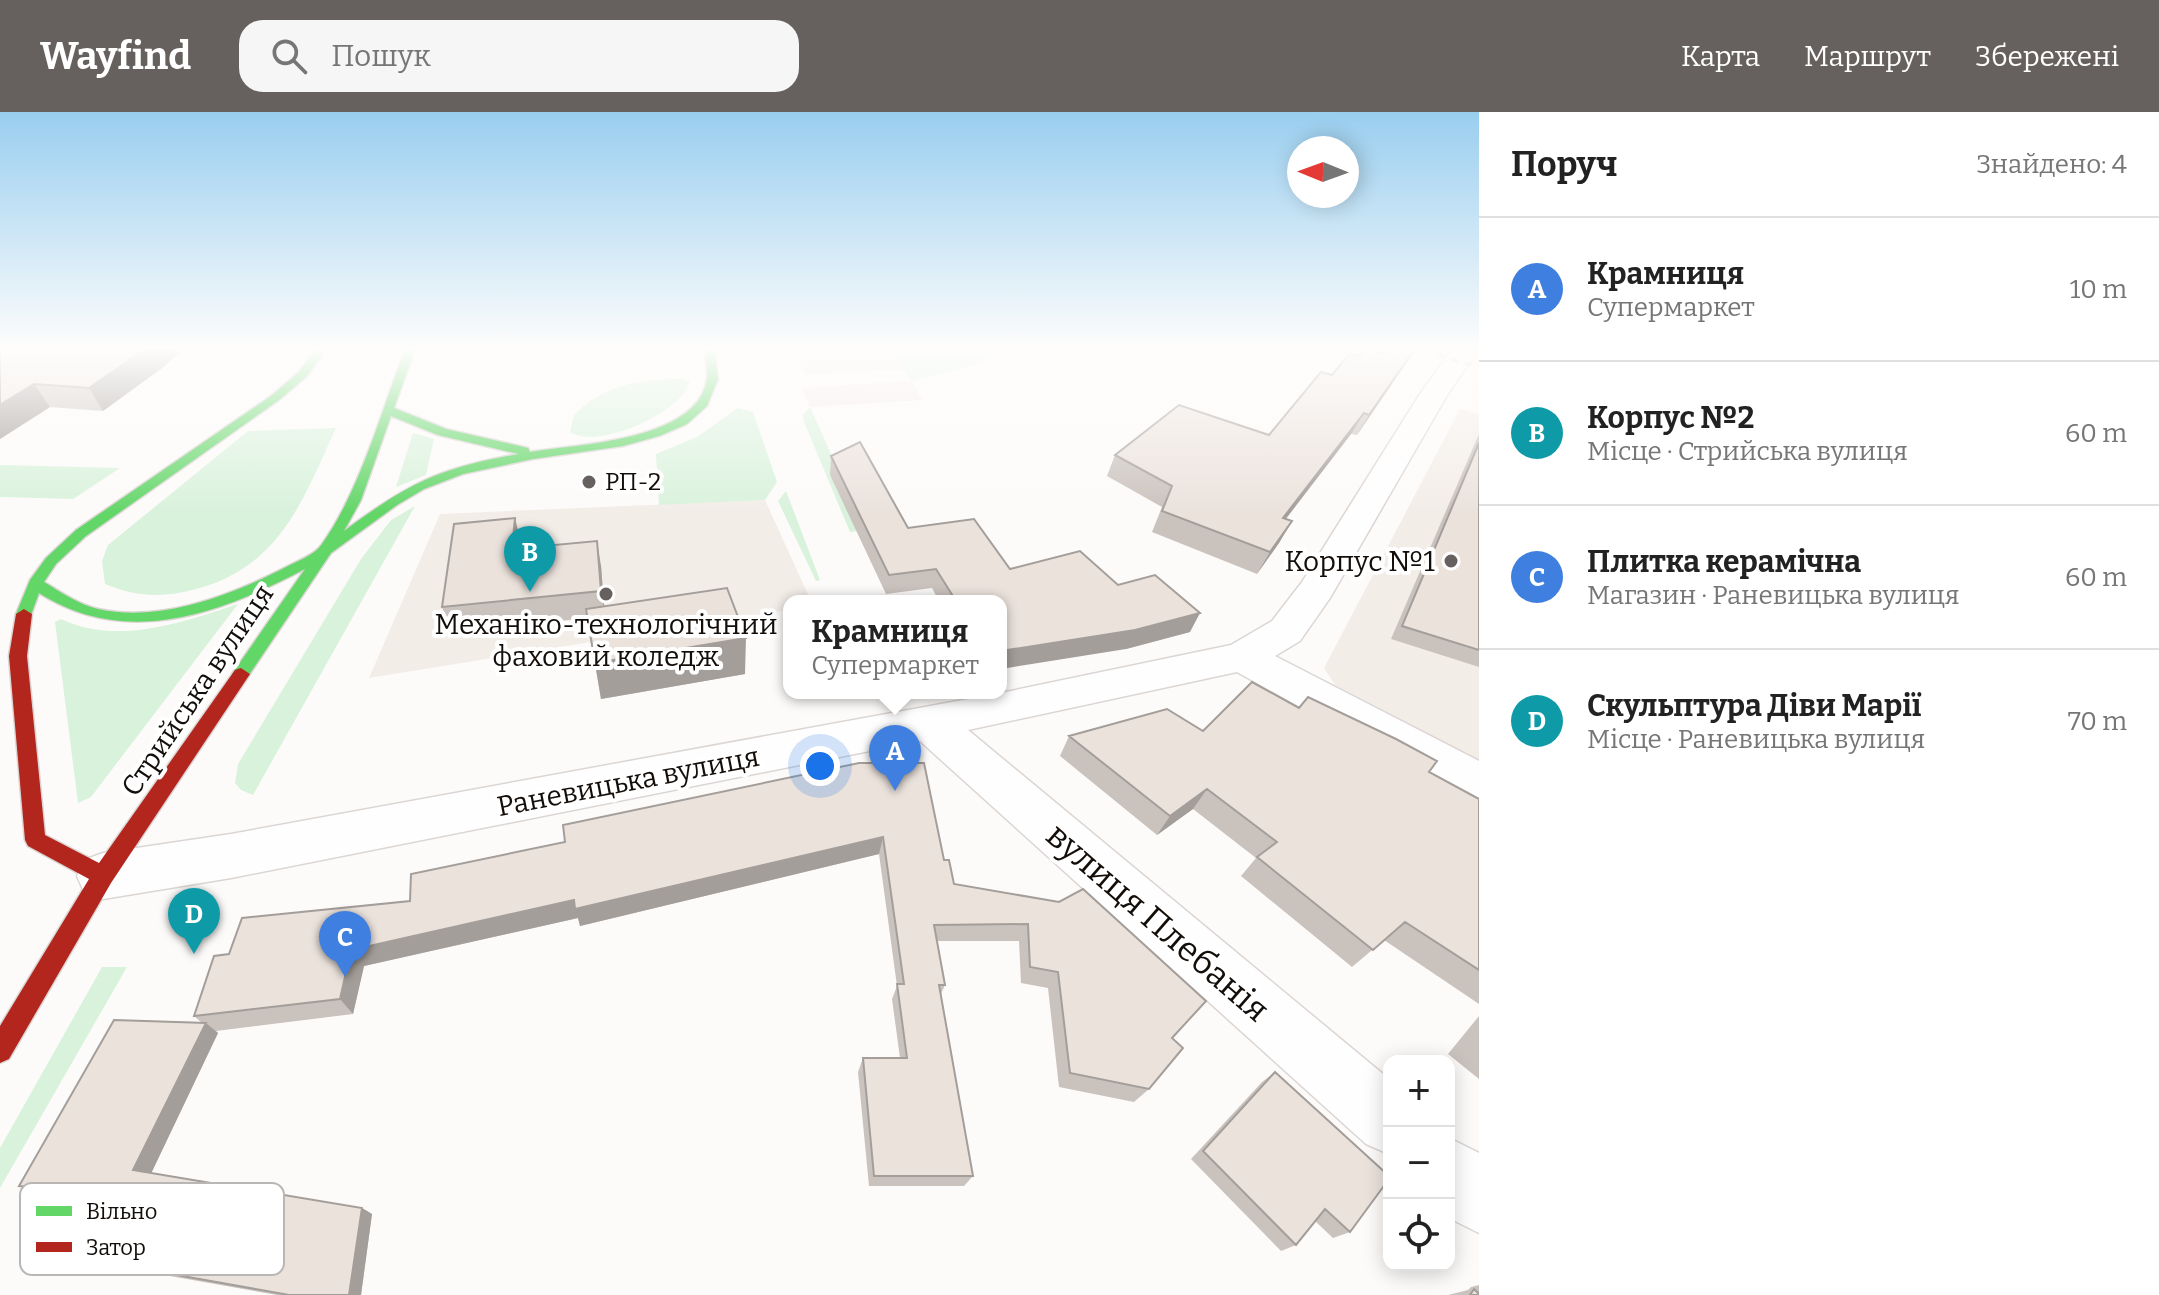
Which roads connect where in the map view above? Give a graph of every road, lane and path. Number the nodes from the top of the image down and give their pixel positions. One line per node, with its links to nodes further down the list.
1 (269, 402): 8 (street)
2 (393, 402): 5 (street, Стрийська вулиця)
3 (704, 402): 6 (street)
4 (1429, 402): 9 (street, Раневицька вулиця)
5 (390, 411): 6 (street); 7 (street, Стрийська вулиця)
6 (538, 454): 7 (street)
7 (326, 550): 8 (street); 12 (street, Стрийська вулиця)
8 (35, 583): 12 (street)
9 (1242, 657): 10 (street, Раневицька вулиця); 11 (street)
10 (928, 722): 12 (street, Раневицька вулиця); 14 (street, вулиця Плебанія)
11 (1479, 783)
12 (103, 876): 13 (street, Стрийська вулиця)
13 (0, 1050)
14 (1383, 1116)
15 (1455, 1177): 16 (street)
16 (1479, 1198)

